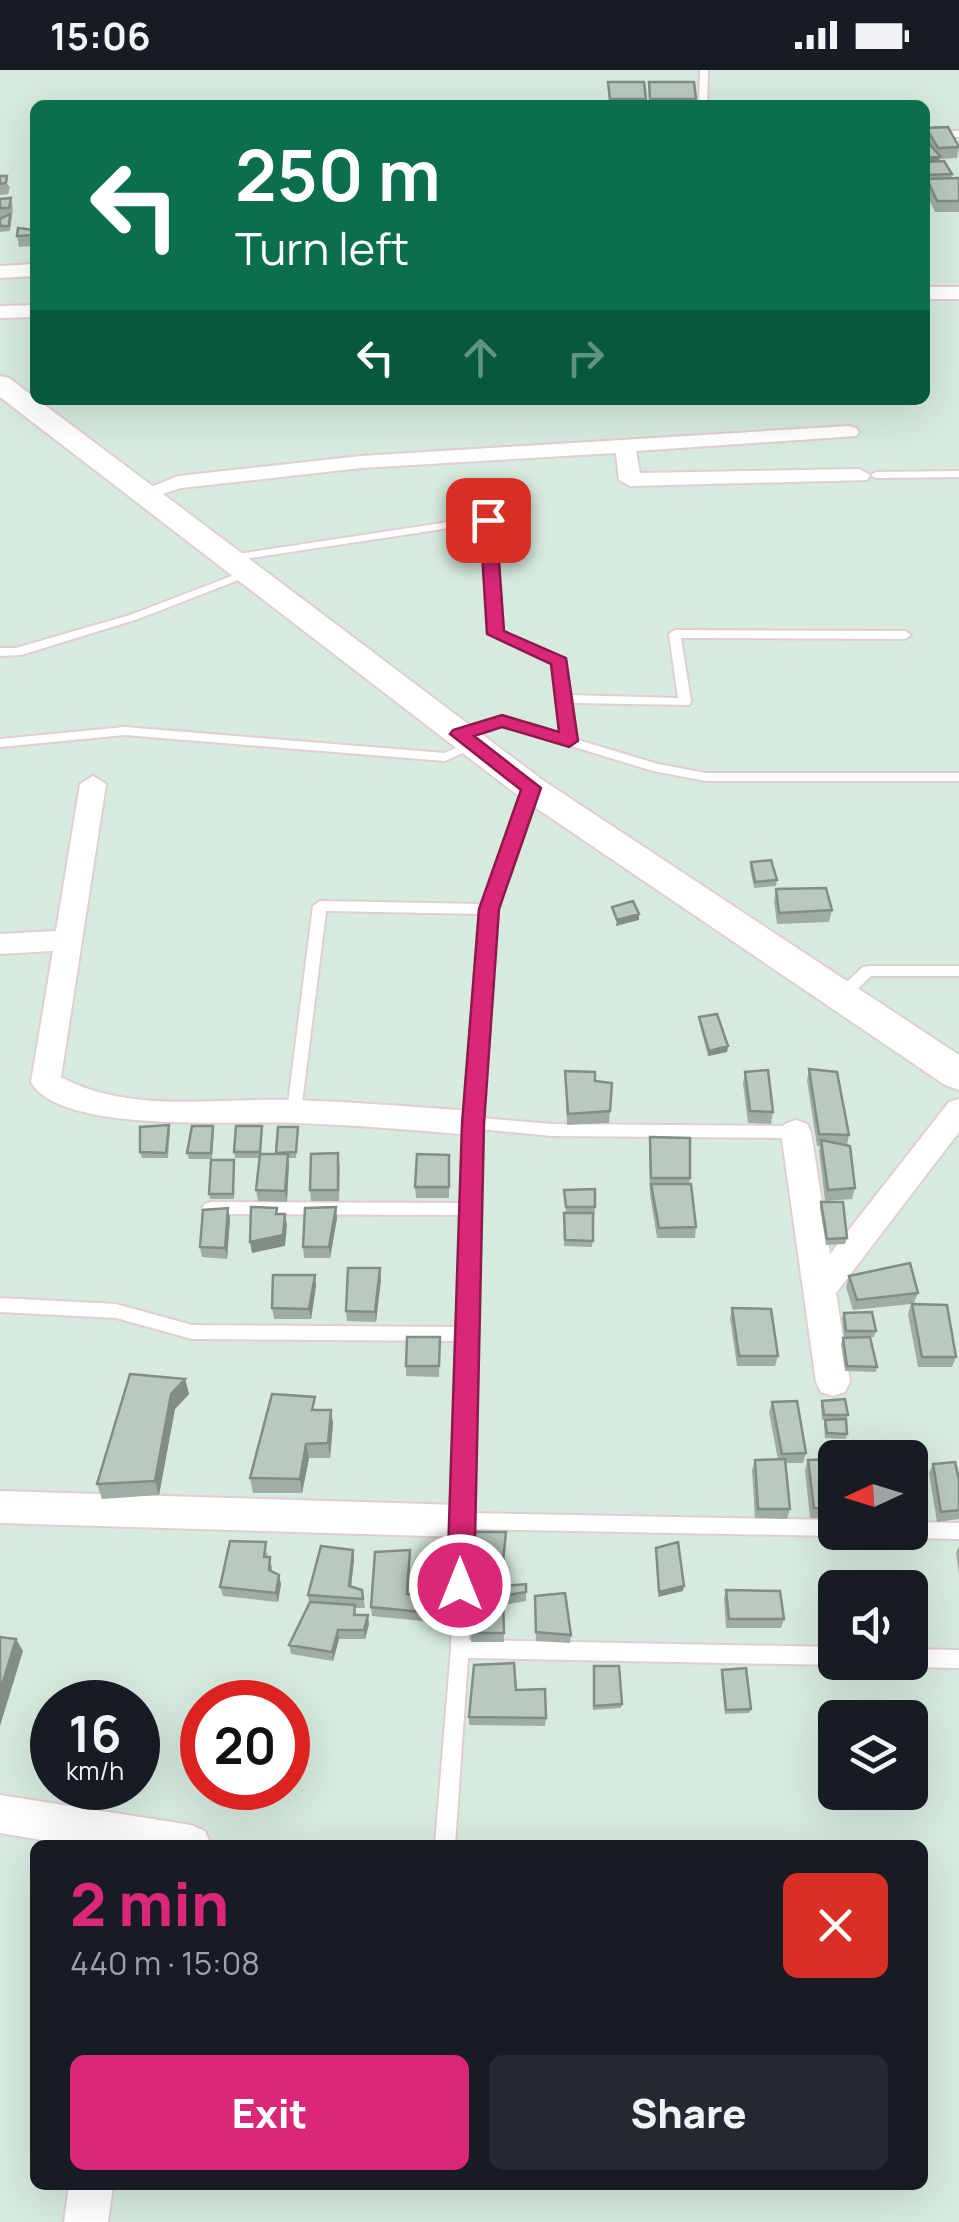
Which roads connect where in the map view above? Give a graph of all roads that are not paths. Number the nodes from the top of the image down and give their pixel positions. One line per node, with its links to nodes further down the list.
1 (704, 70): 2 (lane)
2 (703, 100)
3 (930, 134): 4 (lane)
4 (959, 134)
5 (30, 270): 6 (street)
6 (0, 272)
7 (930, 293): 8 (street)
8 (959, 294)
9 (30, 311): 10 (street)
10 (0, 312)
11 (6, 393): 16 (main road)
12 (848, 432): 13 (street)
13 (625, 446): 15 (street); 16 (street)
14 (959, 474): 15 (lane)
15 (868, 475)
16 (147, 493): 17 (main road)
17 (240, 565): 19 (lane); 20 (lane); 21 (main road)
18 (905, 636): 20 (lane)
19 (0, 652)
20 (564, 699): 22 (lane)
21 (467, 740): 22 (lane); 23 (lane); 26 (main road)
22 (569, 741): 24 (lane)
23 (0, 742)
24 (959, 777)
25 (94, 784): 28 (street)
26 (532, 788): 27 (lane); 31 (main road)
27 (489, 909): 34 (lane); 35 (lane)
28 (66, 940): 29 (street); 34 (street)
29 (0, 944)
30 (959, 971): 31 (lane)
31 (839, 998): 32 (main road)
32 (959, 1075)
33 (959, 1110): 39 (street)
34 (294, 1111): 35 (street)
35 (473, 1124): 36 (lane); 38 (lane)
36 (796, 1132): 39 (street)
37 (210, 1208): 38 (lane)
38 (470, 1208): 41 (lane)
39 (819, 1290): 42 (street)
40 (0, 1305): 41 (lane)
41 (466, 1334): 44 (lane)
42 (833, 1382)
43 (0, 1506): 44 (street)
44 (461, 1521): 45 (lane); 48 (lane)
45 (818, 1528)
46 (928, 1530): 47 (lane)
47 (959, 1530)
48 (460, 1650): 49 (lane); 54 (lane)
49 (818, 1656)
50 (928, 1658): 51 (lane)
51 (959, 1659)
52 (0, 1814): 53 (street)
53 (158, 1840)
54 (446, 1840)
55 (90, 2190): 56 (street)
56 (86, 2222)

